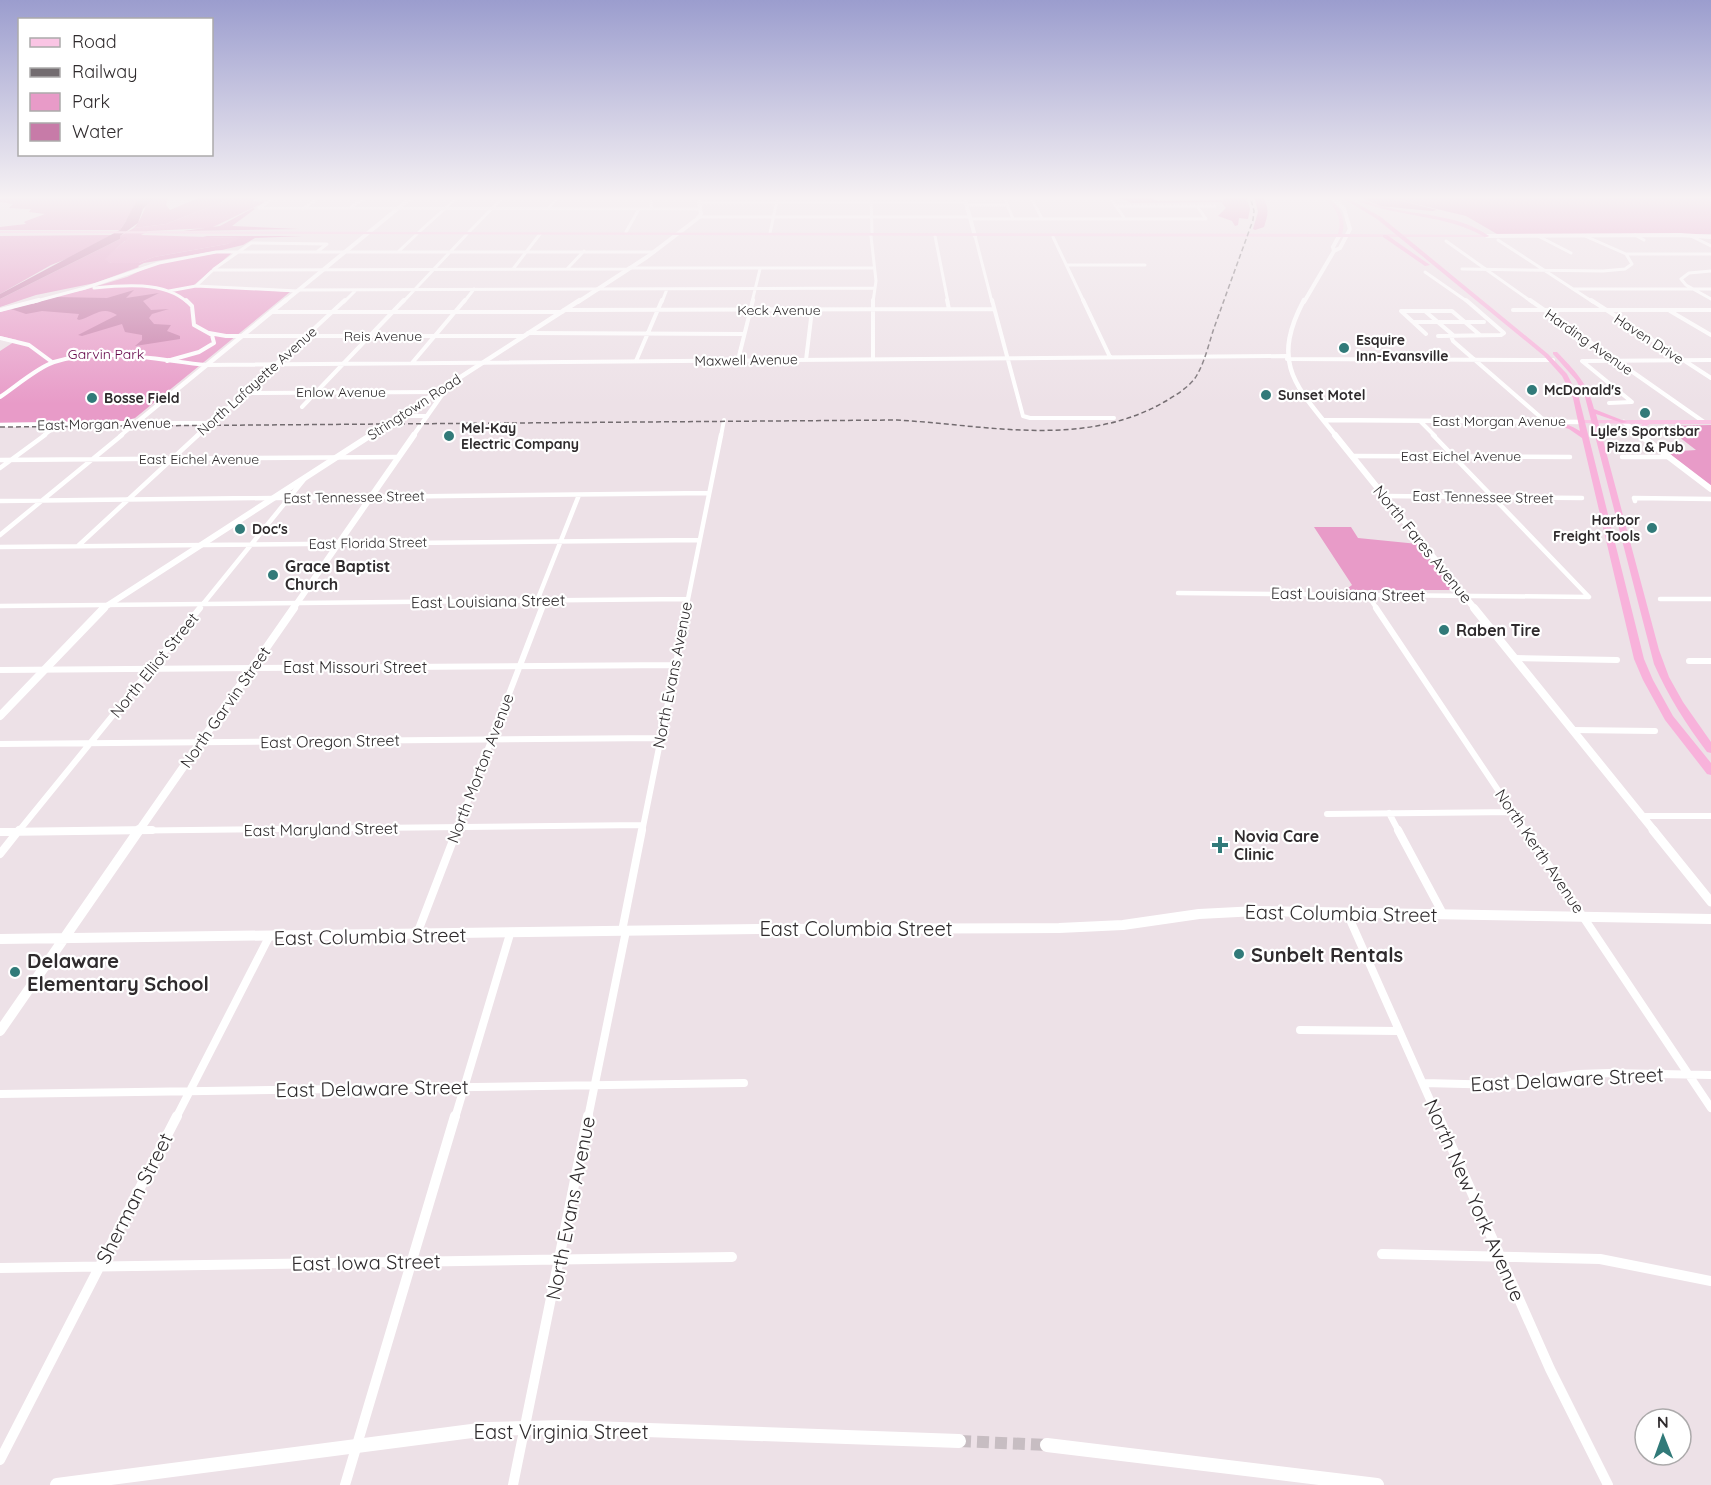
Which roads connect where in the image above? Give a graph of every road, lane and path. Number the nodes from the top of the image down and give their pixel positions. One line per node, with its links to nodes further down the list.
1 (156, 265): 31 (street)
2 (219, 265): 27 (street)
3 (328, 265): 28 (street)
4 (437, 265): 19 (street)
5 (516, 265): 20 (street)
6 (570, 265): 21 (street)
7 (634, 265): 22 (main road, Stringtown Road)
8 (941, 265): 51 (street)
9 (982, 265): 52 (street)
10 (1067, 265): 89 (street)
11 (1326, 265): 91 (street)
12 (1428, 265): 50 (highway)
13 (1438, 265): 50 (highway)
14 (1441, 265): 117 (highway)
15 (1482, 265): 25 (street, Harding Avenue)
16 (1536, 265): 26 (street, Haven Drive)
17 (1629, 265): 26 (street)
18 (873, 268): 23 (street); 35 (street)
19 (433, 269): 20 (street); 28 (street); 36 (street)
20 (513, 269): 21 (street)
21 (567, 269): 22 (street)
22 (629, 269): 23 (street); 38 (main road, Stringtown Road)
23 (760, 269): 34 (street)
24 (1462, 269): 25 (street)
25 (1487, 269): 26 (street); 59 (street, Harding Avenue)
26 (1542, 269): 40 (street, Haven Drive)
27 (213, 270): 28 (street); 32 (street)
28 (322, 270): 44 (street)
29 (1711, 271): 41 (street)
30 (1425, 272): 79 (street)
31 (126, 275): 33 (street); 46 (street)
32 (196, 286): 43 (street); 44 (street)
33 (135, 287): 46 (street); 47 (street)
34 (755, 288): 35 (street); 39 (street); 55 (street)
35 (874, 288): 57 (street)
36 (414, 289): 37 (street); 45 (street); 67 (street)
37 (474, 289): 38 (street); 68 (street)
38 (598, 289): 39 (street); 63 (main road, Stringtown Road)
39 (667, 289): 54 (street)
40 (1573, 289): 41 (street); 60 (street, Haven Drive)
41 (1692, 289): 42 (street); 49 (street)
42 (1711, 289)
43 (180, 290): 47 (street); 48 (street)
44 (298, 290): 45 (street); 65 (street)
45 (357, 290): 66 (street, North Lafayette Avenue)
46 (73, 291): 53 (street)
47 (165, 291): 48 (street)
48 (175, 294): 73 (street)
49 (1711, 299)
50 (1480, 301): 96 (highway)
51 (949, 309): 52 (street, Keck Avenue); 57 (street, Keck Avenue)
52 (993, 309): 90 (street)
53 (0, 310)
54 (657, 310): 55 (street, Keck Avenue); 63 (street, Keck Avenue); 77 (street)
55 (750, 310): 56 (street, Keck Avenue); 74 (street)
56 (813, 310): 57 (street, Keck Avenue); 94 (street)
57 (873, 310): 92 (street)
58 (1513, 310): 59 (street)
59 (1545, 310): 60 (street); 100 (street, Harding Avenue)
60 (1605, 310): 61 (street); 97 (street, Haven Drive)
61 (1670, 310): 62 (street); 80 (street)
62 (1711, 310)
63 (563, 311): 68 (street, Keck Avenue); 76 (main road, Stringtown Road)
64 (1426, 311): 69 (street); 70 (street); 71 (street)
65 (271, 312): 66 (street, Keck Avenue); 82 (street)
66 (333, 312): 67 (street, Keck Avenue); 83 (street, North Lafayette Avenue)
67 (393, 312): 68 (street, Keck Avenue); 84 (street)
68 (456, 312): 85 (street)
69 (1413, 322): 70 (street); 75 (street)
70 (1439, 322): 71 (street); 78 (street)
71 (1466, 322): 72 (street); 79 (street)
72 (1484, 322)
73 (208, 333): 81 (street); 88 (street)
74 (744, 334): 77 (street, Reis Avenue); 93 (street)
75 (1426, 334)
76 (526, 335): 77 (street, Reis Avenue); 85 (street, Reis Avenue); 103 (main road, Stringtown Road)
77 (647, 335): 99 (street)
78 (1452, 335): 79 (street); 86 (street); 95 (street)
79 (1481, 335)
80 (1711, 335)
81 (226, 336): 82 (street, Reis Avenue); 88 (street)
82 (241, 336): 83 (street, Reis Avenue); 107 (street)
83 (306, 336): 84 (street, Reis Avenue); 105 (street, North Lafayette Avenue)
84 (370, 336): 85 (street, Reis Avenue); 106 (street)
85 (435, 336): 104 (street)
86 (1438, 336)
87 (0, 338): 101 (street)
88 (214, 341): 102 (street)
89 (1110, 357): 90 (street, Maxwell Avenue); 91 (street, Maxwell Avenue)
90 (1007, 358): 92 (street, Maxwell Avenue); 120 (street)
91 (1287, 358): 95 (street, Maxwell Avenue); 115 (street, North Fares Avenue)
92 (873, 359): 94 (street, Maxwell Avenue)
93 (738, 360): 94 (street, Maxwell Avenue); 99 (street, Maxwell Avenue)
94 (806, 360)
95 (1475, 360): 96 (street, Maxwell Avenue); 125 (street)
96 (1553, 360): 126 (highway)
97 (1683, 360): 98 (street); 100 (street); 108 (street, Haven Drive)
98 (1711, 360)
99 (636, 361): 103 (street, Maxwell Avenue)
100 (1616, 361): 114 (street); 130 (street, Harding Avenue)
101 (52, 362): 102 (street, Maxwell Avenue); 113 (street)
102 (163, 362): 107 (street, Maxwell Avenue)
103 (483, 362): 104 (street, Maxwell Avenue); 109 (main road, Stringtown Road)
104 (412, 363): 106 (street, Maxwell Avenue)
105 (276, 364): 106 (street, Maxwell Avenue); 107 (street, Maxwell Avenue); 112 (street, North Lafayette Avenue)
106 (343, 364): 110 (street)
107 (206, 365): 131 (street)
108 (1711, 378)
109 (450, 384): 111 (main road, Stringtown Road); 118 (main road, North Garvin Street)
110 (316, 392): 111 (street, Enlow Avenue); 112 (street, Enlow Avenue); 116 (street)
111 (438, 392): 119 (main road, Stringtown Road)
112 (245, 393): 132 (street, North Lafayette Avenue)
113 (0, 397)
114 (1609, 403)
115 (1312, 406): 122 (street, North Fares Avenue); 123 (street)
116 (302, 407)
117 (1592, 410): 127 (highway); 128 (highway)
118 (427, 416): 119 (street); 140 (main road, North Garvin Street)
119 (399, 417): 143 (main road, Stringtown Road)
120 (1114, 418)
121 (724, 420): 152 (street, North Evans Avenue)
122 (1323, 420): 123 (street, East Morgan Avenue); 135 (street, North Fares Avenue)
123 (1346, 420): 124 (street, East Morgan Avenue); 135 (street)
124 (1420, 421): 125 (street, East Morgan Avenue); 139 (street)
125 (1545, 421): 126 (street, East Morgan Avenue); 137 (highway)
126 (1582, 422): 127 (main road, East Morgan Avenue); 137 (highway)
127 (1595, 422): 128 (main road, East Morgan Avenue); 202 (highway)
128 (1624, 422): 129 (main road, East Morgan Avenue); 136 (street)
129 (1653, 422): 130 (main road, East Morgan Avenue); 136 (main road)
130 (1707, 422)
131 (136, 423): 132 (street, East Morgan Avenue); 133 (street, East Morgan Avenue); 148 (street)
132 (208, 423): 145 (street, North Lafayette Avenue)
133 (59, 424): 134 (street, East Morgan Avenue); 147 (street)
134 (0, 425)
135 (1333, 433): 138 (street, North Fares Avenue)
136 (1642, 436): 142 (street)
137 (1586, 437): 203 (highway)
138 (1352, 456): 139 (street, East Eichel Avenue); 154 (street, North Fares Avenue)
139 (1454, 456): 141 (street, East Eichel Avenue); 156 (street)
140 (399, 457): 143 (street, East Eichel Avenue); 155 (main road, North Garvin Street)
141 (1570, 457)
142 (1670, 457): 144 (street); 151 (street)
143 (335, 458): 145 (street, East Eichel Avenue); 150 (main road, Stringtown Road)
144 (1622, 458)
145 (172, 459): 148 (street, East Eichel Avenue); 161 (street, North Lafayette Avenue)
146 (0, 460): 147 (street, East Eichel Avenue)
147 (10, 460): 148 (street, East Eichel Avenue); 149 (street)
148 (92, 460): 164 (street)
149 (0, 468)
150 (308, 475): 157 (main road, Stringtown Road); 158 (street, North Elliot Street)
151 (1711, 489)
152 (709, 494): 153 (street, East Tennessee Street); 166 (street, North Evans Avenue)
153 (579, 495): 155 (street, East Tennessee Street); 167 (street, North Morton Avenue)
154 (1384, 496): 156 (street, East Tennessee Street); 175 (street, North Fares Avenue)
155 (371, 497): 158 (street, East Tennessee Street); 168 (main road, North Garvin Street)
156 (1493, 497): 159 (street, East Tennessee Street); 175 (street, East Louisiana Street)
157 (272, 498): 158 (street, East Tennessee Street); 161 (street, East Tennessee Street); 170 (main road, Stringtown Road)
158 (290, 498): 169 (street, North Elliot Street)
159 (1582, 498)
160 (1711, 499): 162 (street)
161 (128, 500): 164 (street, East Tennessee Street); 171 (street, North Lafayette Avenue)
162 (1634, 500)
163 (0, 501): 164 (street, East Tennessee Street)
164 (43, 501): 165 (street)
165 (0, 535)
166 (699, 540): 167 (street, East Florida Street); 176 (street, North Evans Avenue)
167 (561, 541): 168 (street, East Florida Street); 179 (street, North Morton Avenue)
168 (339, 543): 169 (street, East Florida Street); 180 (main road, North Garvin Street)
169 (252, 544): 170 (street, East Florida Street); 181 (street, North Elliot Street)
170 (199, 545): 171 (street, East Florida Street); 182 (main road, Stringtown Road)
171 (77, 546): 172 (street, East Florida Street)
172 (0, 547)
173 (1178, 593): 174 (street, East Louisiana Street)
174 (1367, 594): 175 (street, East Louisiana Street); 204 (street, North Kerth Avenue)
175 (1465, 596): 184 (street, North Fares Avenue)
176 (688, 599): 179 (street, East Louisiana Street); 188 (street, North Evans Avenue)
177 (1660, 599): 178 (street)
178 (1711, 599)
179 (541, 601): 180 (street, East Louisiana Street); 189 (street, North Morton Avenue)
180 (297, 603): 181 (street, East Louisiana Street); 190 (main road, North Garvin Street)
181 (203, 604): 182 (street, East Louisiana Street); 191 (street, North Elliot Street)
182 (107, 605): 183 (street, East Louisiana Street); 193 (main road, Stringtown Road)
183 (0, 606)
184 (1514, 658): 185 (street); 195 (street, North Fares Avenue)
185 (1617, 660)
186 (1689, 661): 187 (street)
187 (1711, 661)
188 (675, 665): 189 (street, East Missouri Street); 197 (street, North Evans Avenue)
189 (519, 666): 190 (street, East Missouri Street); 198 (street, North Morton Avenue)
190 (252, 668): 191 (street, East Missouri Street); 199 (main road, North Garvin Street)
191 (150, 669): 193 (street, East Missouri Street); 200 (street, North Elliot Street)
192 (0, 670): 193 (street, East Missouri Street)
193 (44, 670): 194 (main road, Stringtown Road)
194 (0, 716)
195 (1572, 730): 196 (street); 207 (street, North Fares Avenue)
196 (1655, 731)
197 (659, 738): 198 (street, East Oregon Street); 209 (street, North Evans Avenue)
198 (491, 740): 199 (street, East Oregon Street); 210 (street, North Morton Avenue)
199 (201, 742): 200 (street, East Oregon Street); 211 (main road, North Garvin Street)
200 (90, 743): 201 (street, East Oregon Street); 213 (street, North Elliot Street)
201 (0, 744)
202 (1711, 749)
203 (1711, 771)
204 (1514, 812): 205 (street); 218 (street, North Kerth Avenue)
205 (1389, 813): 206 (street); 217 (street)
206 (1327, 814)
207 (1641, 816): 208 (street); 215 (street, North Fares Avenue)
208 (1711, 816)
209 (642, 825): 210 (street, East Maryland Street); 220 (street, North Evans Avenue)
210 (458, 828): 211 (street, East Maryland Street); 222 (street, North Morton Avenue)
211 (140, 831): 213 (street, East Maryland Street); 225 (main road, North Garvin Street)
212 (0, 832): 213 (street, East Maryland Street)
213 (18, 832): 214 (street, North Elliot Street)
214 (0, 854)
215 (1711, 902)
216 (1347, 913): 217 (main road, East Columbia Street); 220 (main road, East Columbia Street); 228 (street, North New York Avenue)
217 (1443, 915): 218 (main road, East Columbia Street)
218 (1585, 918): 219 (main road, East Columbia Street); 229 (street, North Kerth Avenue)
219 (1711, 919)
220 (624, 931): 221 (main road, East Columbia Street); 233 (street, North Evans Avenue)
221 (510, 934): 222 (main road, East Columbia Street); 234 (street)
222 (417, 935): 223 (main road, East Columbia Street)
223 (269, 937): 225 (main road, East Columbia Street); 235 (street, Sherman Street)
224 (0, 939): 225 (main road, East Columbia Street)
225 (64, 939): 227 (main road, North Garvin Street)
226 (1300, 1030): 228 (street)
227 (0, 1031)
228 (1398, 1031): 232 (street, North New York Avenue)
229 (1689, 1074): 230 (street, East Delaware Street); 232 (street, East Delaware Street); 237 (street, North Kerth Avenue)
230 (1711, 1075)
231 (744, 1083): 233 (street, East Delaware Street)
232 (1424, 1083): 240 (street, North New York Avenue)
233 (595, 1085): 234 (street, East Delaware Street); 241 (street, North Evans Avenue)
234 (463, 1087): 235 (street, East Delaware Street); 242 (street)
235 (189, 1091): 236 (street, East Delaware Street); 243 (street, Sherman Street)
236 (0, 1094)
237 (1711, 1108)
238 (1382, 1254): 240 (street)
239 (732, 1257): 241 (street, East Iowa Street)
240 (1499, 1257): 245 (street); 257 (street, North New York Avenue)
241 (560, 1259): 242 (street, East Iowa Street); 246 (street, North Evans Avenue)
242 (411, 1261): 243 (street, East Iowa Street); 248 (street)
243 (99, 1266): 244 (street, East Iowa Street); 250 (street, Sherman Street)
244 (0, 1268)
245 (1711, 1281)
246 (525, 1427): 247 (main road, East Virginia Street); 248 (main road, East Virginia Street); 255 (street, North Evans Avenue)
247 (959, 1441)
248 (357, 1445): 251 (main road, East Virginia Street); 254 (street)
249 (1047, 1445): 252 (main road)
250 (0, 1460)
251 (108, 1481): 253 (main road, East Virginia Street)
252 (1335, 1482): 256 (main road)
253 (57, 1485)
254 (345, 1485)
255 (513, 1485)
256 (1377, 1485)
257 (1608, 1485)

